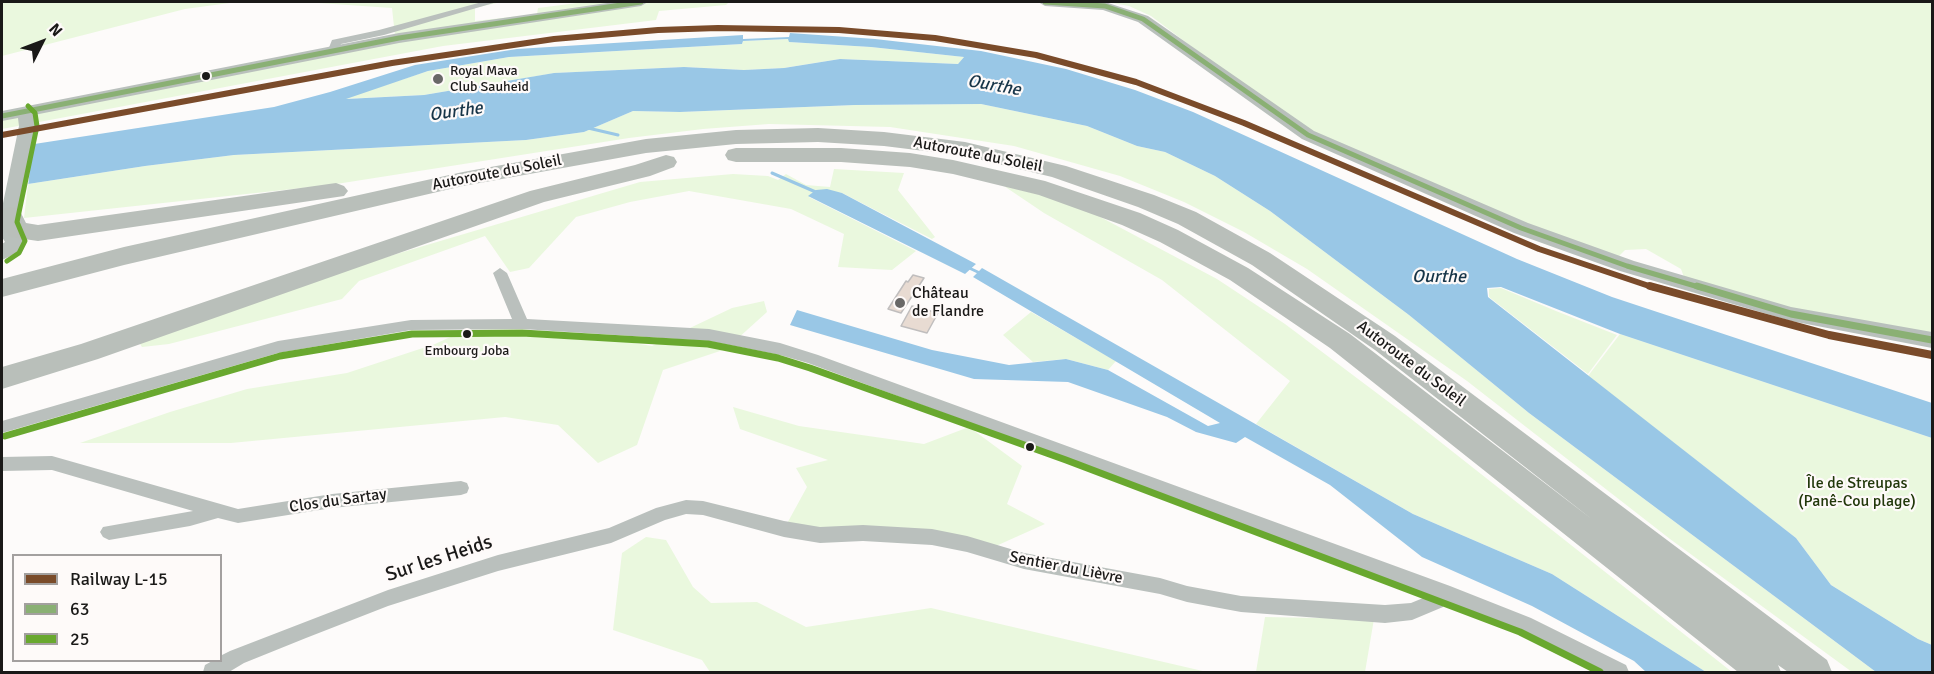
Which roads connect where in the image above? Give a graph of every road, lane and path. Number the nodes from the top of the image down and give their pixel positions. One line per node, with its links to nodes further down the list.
1 (492, 2): 4 (street)
2 (641, 2): 4 (main road)
3 (1045, 2): 14 (main road)
4 (334, 50): 5 (main road)
5 (70, 103): 6 (main road); 6 (main road)
6 (15, 120): 9 (main road)
7 (666, 162): 12 (highway, Autoroute du Soleil); 15 (highway); 23 (highway, Autoroute du Soleil)
8 (542, 163): 9 (highway); 11 (highway, Autoroute du Soleil); 24 (highway, Autoroute du Soleil)
9 (7, 230)
10 (500, 273): 13 (street)
11 (2, 288)
12 (2, 306)
13 (522, 324): 16 (street); 22 (street)
14 (1932, 340)
15 (2, 378)
16 (2, 426)
17 (2, 464): 20 (street, Clos du Sartay)
18 (460, 488): 20 (street, Clos du Sartay)
19 (686, 507): 22 (street, Sentier du Lièvre); 25 (street, Sur les Heids)
20 (218, 510): 21 (street, Clos du Sartay)
21 (109, 532)
22 (1444, 592): 26 (street)
23 (1754, 665)
24 (1805, 665)
25 (212, 672)
26 (1618, 672)

